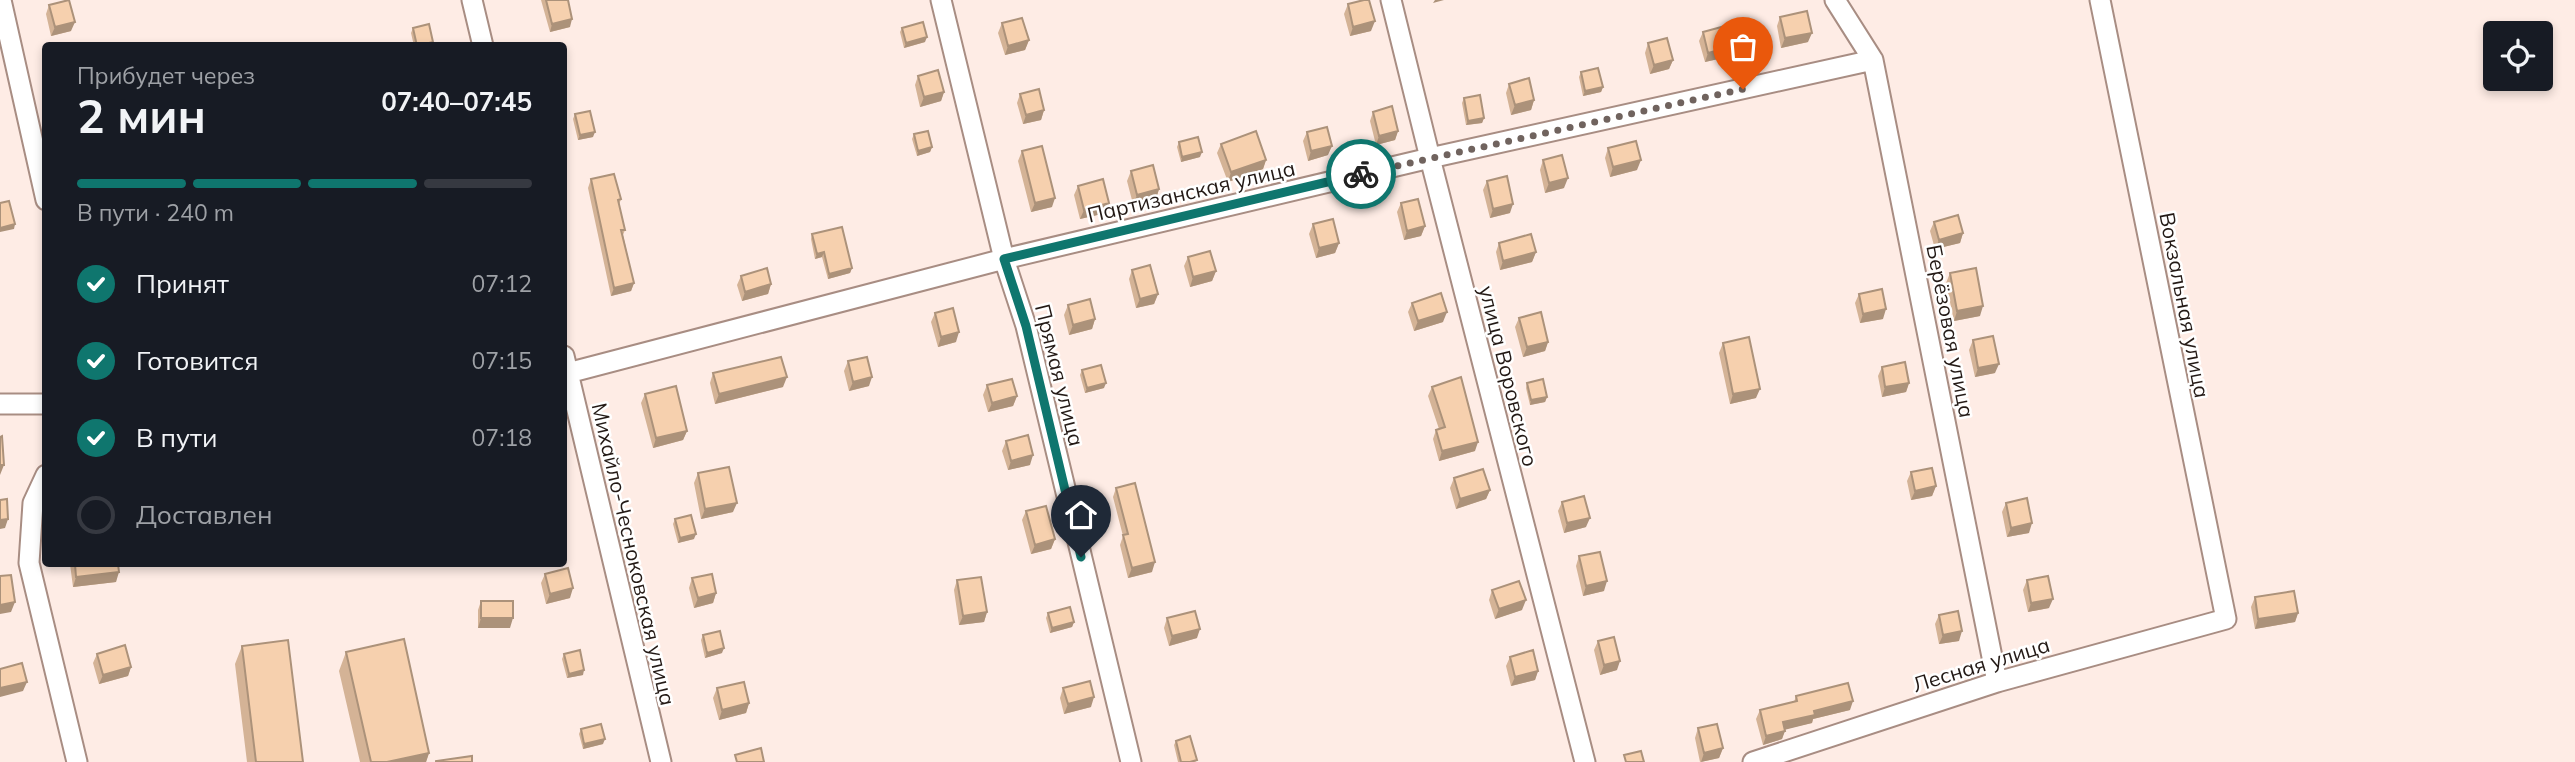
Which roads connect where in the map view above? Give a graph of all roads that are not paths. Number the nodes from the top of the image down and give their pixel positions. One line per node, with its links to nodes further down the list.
1 (1, 0): 10 (street)
2 (472, 0): 7 (street)
3 (941, 0): 11 (street, Прямая улица)
4 (1391, 0): 9 (street, улица Воровского)
5 (1835, 0): 8 (street, Берёзовая улица)
6 (2100, 0): 17 (street, Вокзальная улица)
7 (482, 42)
8 (1873, 60): 9 (street, Партизанская улица); 18 (street, Берёзовая улица)
9 (1430, 158): 11 (street, Партизанская улица); 22 (street, улица Воровского)
10 (42, 182)
11 (1004, 259): 12 (street, Партизанская улица); 21 (street, Прямая улица)
12 (567, 368)
13 (567, 376): 20 (street, Михайло-Чесноковская улица)
14 (0, 404): 15 (street)
15 (42, 404)
16 (42, 484): 19 (street)
17 (2225, 620): 18 (street, Лесная улица)
18 (1997, 681): 23 (street, Лесная улица)
19 (77, 762)
20 (661, 762)
21 (1131, 762)
22 (1584, 762)
23 (1753, 762)

